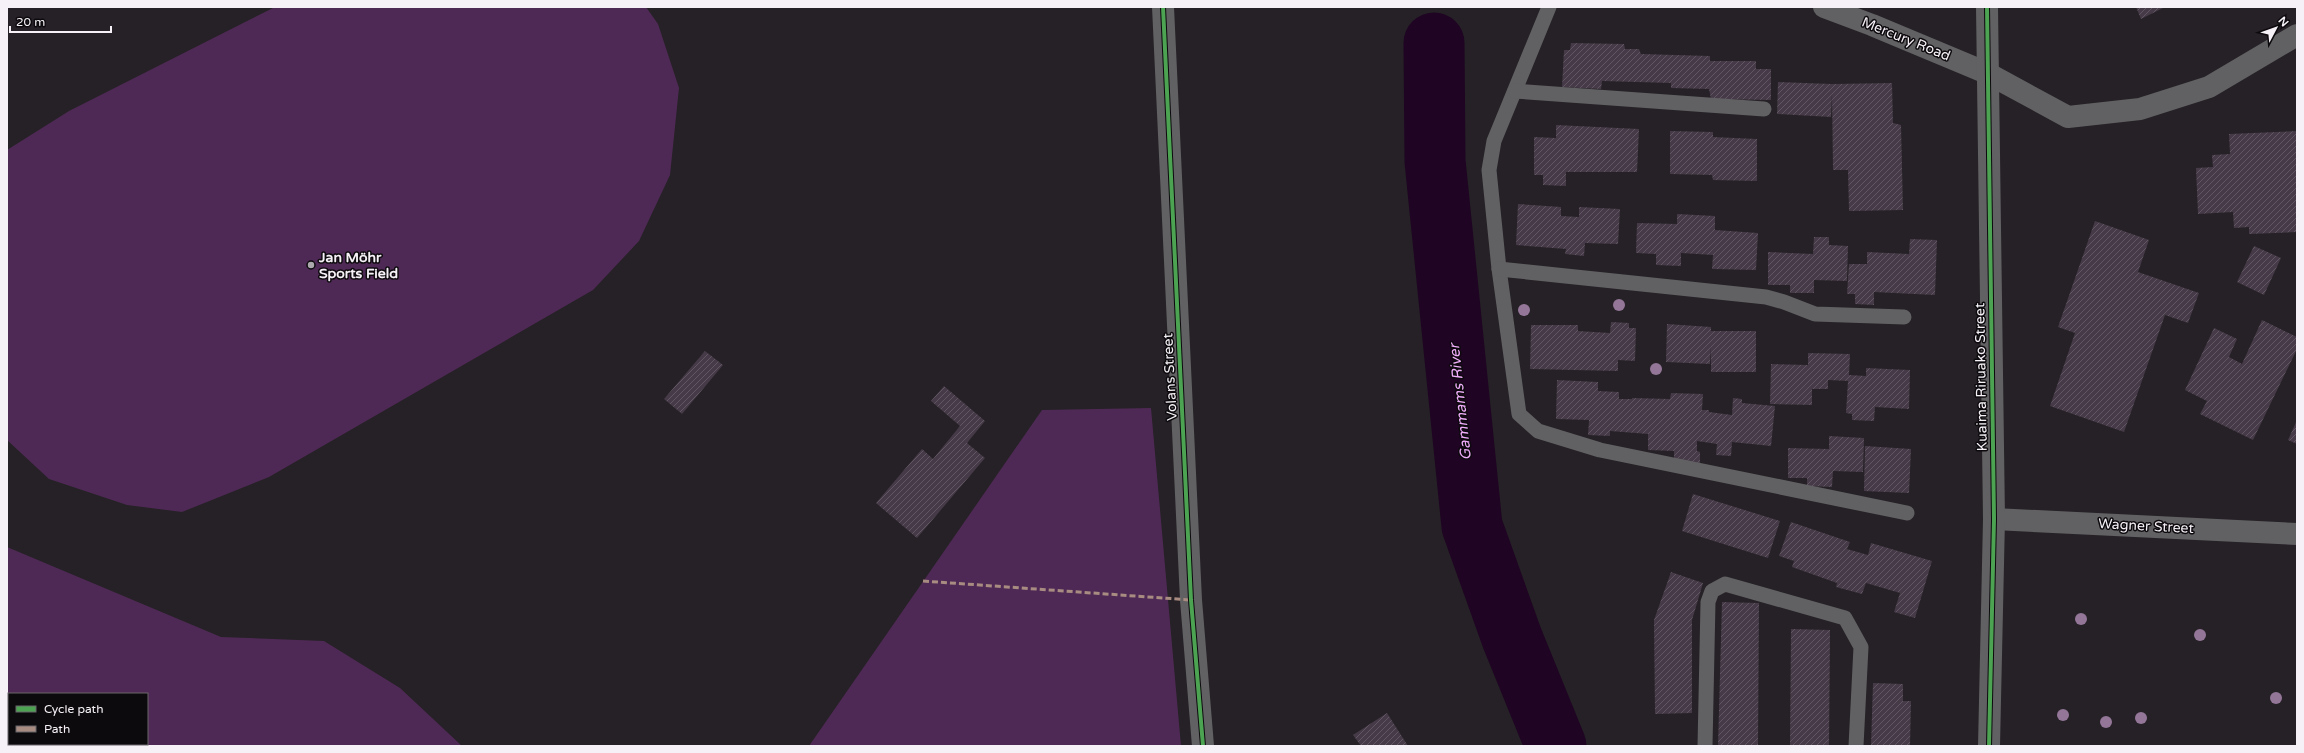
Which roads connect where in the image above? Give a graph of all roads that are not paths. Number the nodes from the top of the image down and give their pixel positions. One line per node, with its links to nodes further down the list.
1 (1163, 7): 14 (street, Volans Street)
2 (1549, 7): 7 (lane)
3 (1824, 7): 6 (street, Mercury Road)
4 (1987, 7): 6 (street, Kuaima Riruako Street)
5 (2297, 35): 6 (street, Mercury Road)
6 (1987, 73): 12 (street, Kuaima Riruako Street)
7 (1515, 91): 8 (lane); 9 (lane)
8 (1764, 109)
9 (1499, 269): 10 (lane); 11 (lane)
10 (1904, 317)
11 (1907, 513)
12 (1994, 519): 13 (street, Wagner Street); 17 (street, Kuaima Riruako Street)
13 (2297, 534)
14 (1203, 746)
15 (1705, 746): 16 (lane)
16 (1856, 746)
17 (1989, 746)

